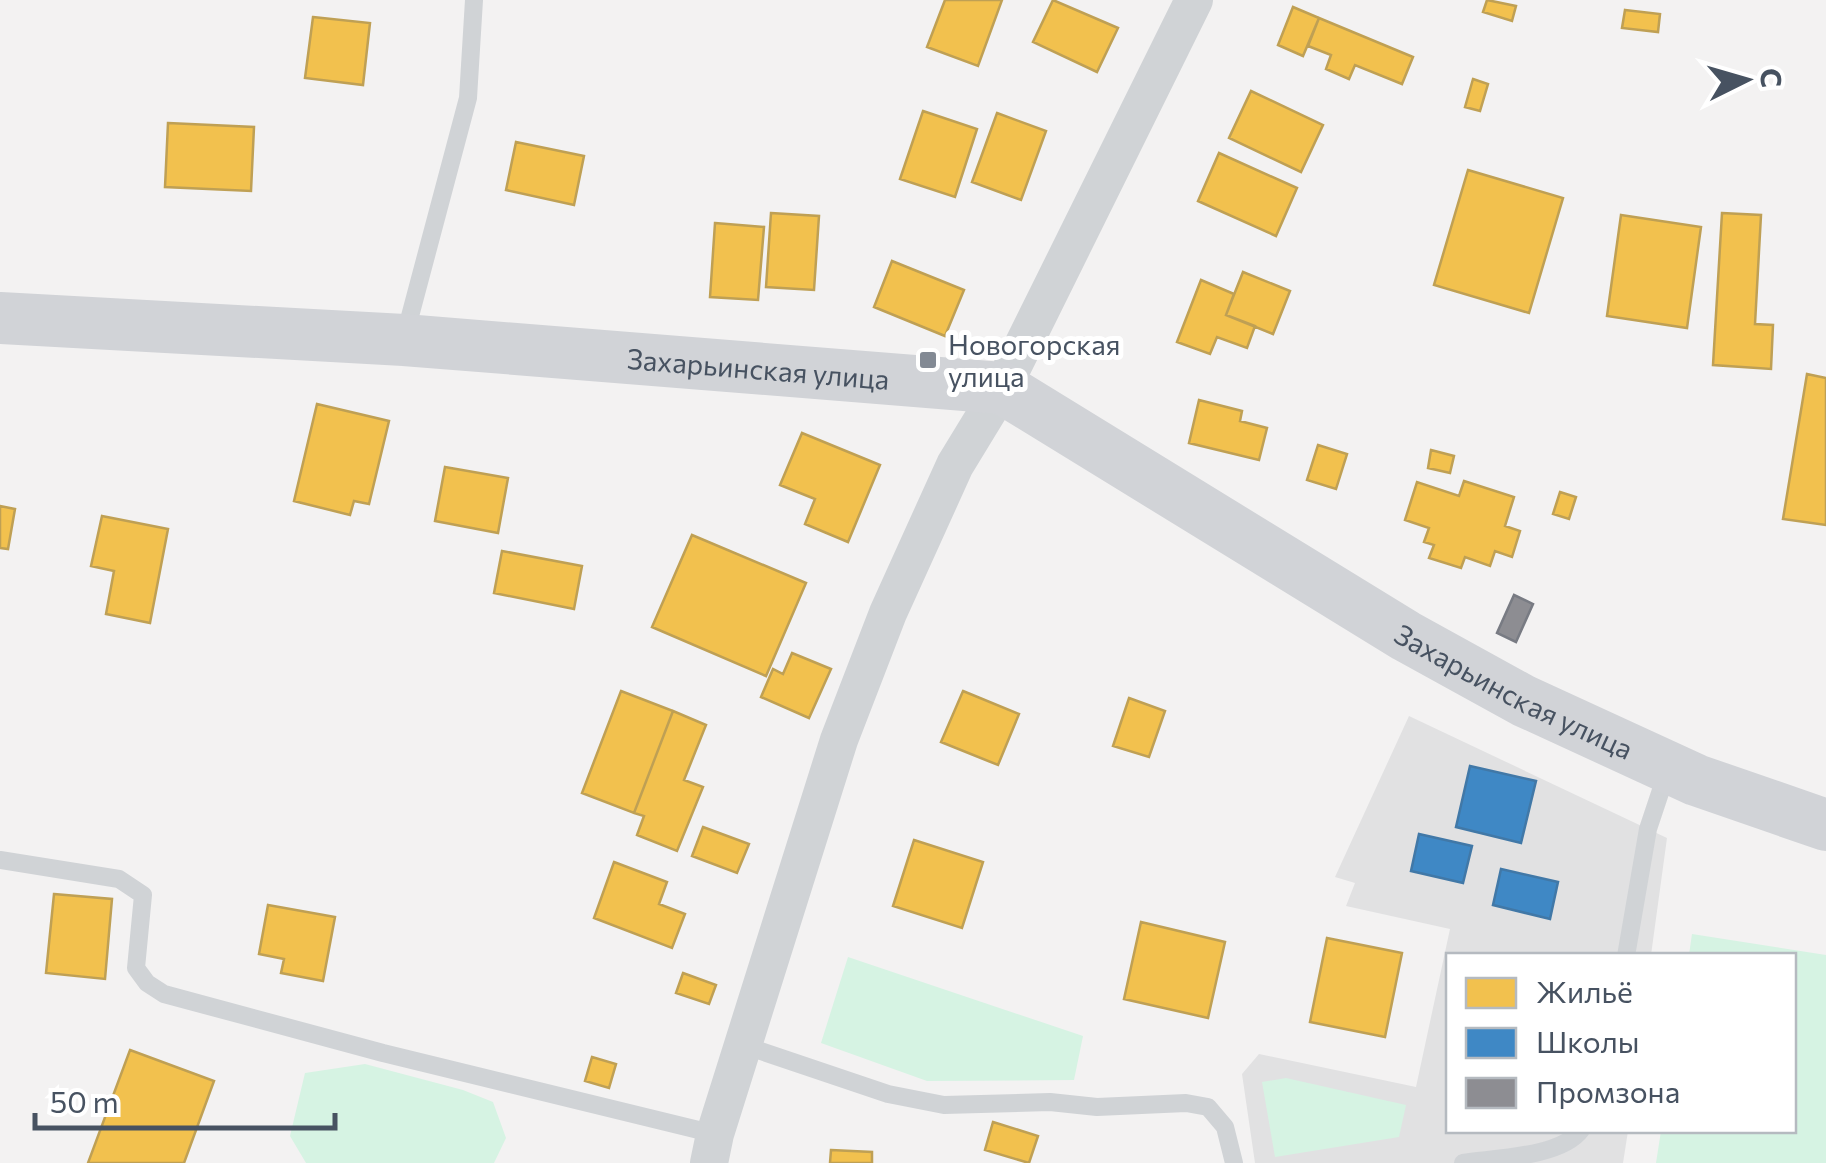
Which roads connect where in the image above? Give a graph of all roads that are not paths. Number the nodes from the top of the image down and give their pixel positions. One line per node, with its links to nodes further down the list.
1 (474, 0): 4 (lane)
2 (1194, 0): 5 (street)
3 (0, 318): 4 (street, Захарьинская улица)
4 (404, 340): 5 (street, Захарьинская улица)
5 (1002, 388): 6 (street, Захарьинская улица); 10 (street)
6 (1668, 767): 7 (street, Захарьинская улица); 9 (lane)
7 (1826, 826)
8 (0, 860): 12 (lane)
9 (1627, 953)
10 (743, 1045): 12 (street); 13 (lane)
11 (1579, 1133): 14 (lane)
12 (712, 1148)
13 (1234, 1163)
14 (1463, 1163)

